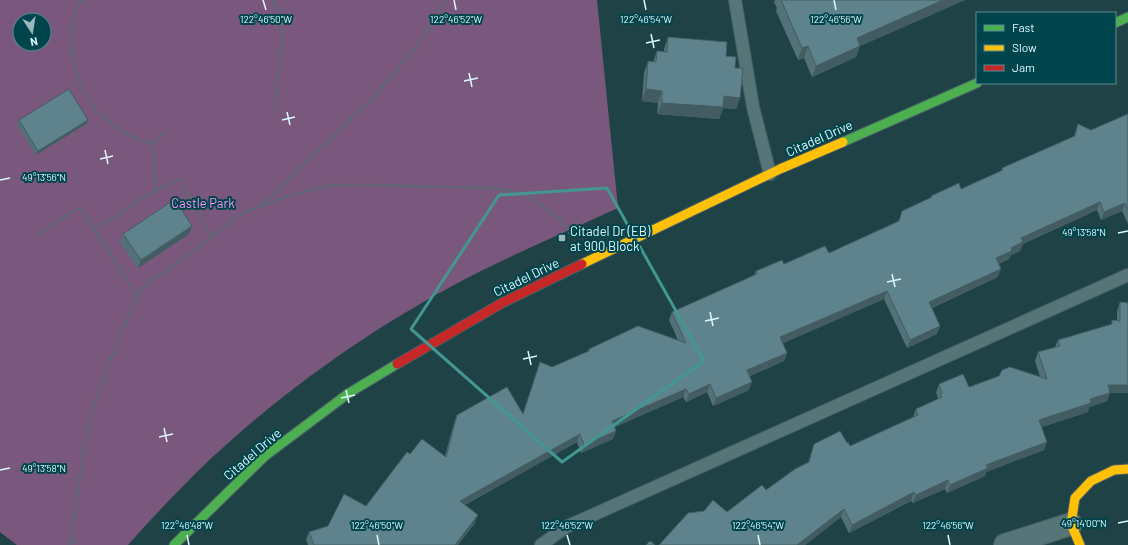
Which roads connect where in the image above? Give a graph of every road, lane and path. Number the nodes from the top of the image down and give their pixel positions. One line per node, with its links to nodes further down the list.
1 (81, 0): 10 (path)
2 (273, 0): 8 (path)
3 (446, 0): 13 (path)
4 (735, 0): 11 (lane)
5 (1128, 17): 6 (street)
6 (1116, 23)
7 (976, 83): 11 (street, Citadel Drive)
8 (275, 112)
9 (162, 133): 10 (path)
10 (153, 145): 12 (path)
11 (770, 174): 25 (street, Citadel Drive)
12 (156, 190): 14 (path); 17 (path)
13 (263, 204): 16 (path); 17 (path)
14 (94, 230): 15 (path); 19 (path)
15 (38, 234)
16 (570, 234)
17 (211, 237): 19 (path)
18 (1128, 275): 26 (lane)
19 (138, 296): 22 (path)
20 (1128, 469): 21 (street)
21 (1070, 524): 27 (street); 28 (street)
22 (71, 538): 23 (path); 24 (path)
23 (70, 545)
24 (77, 545)
25 (174, 545)
26 (541, 545)
27 (1005, 545)
28 (1080, 545)

